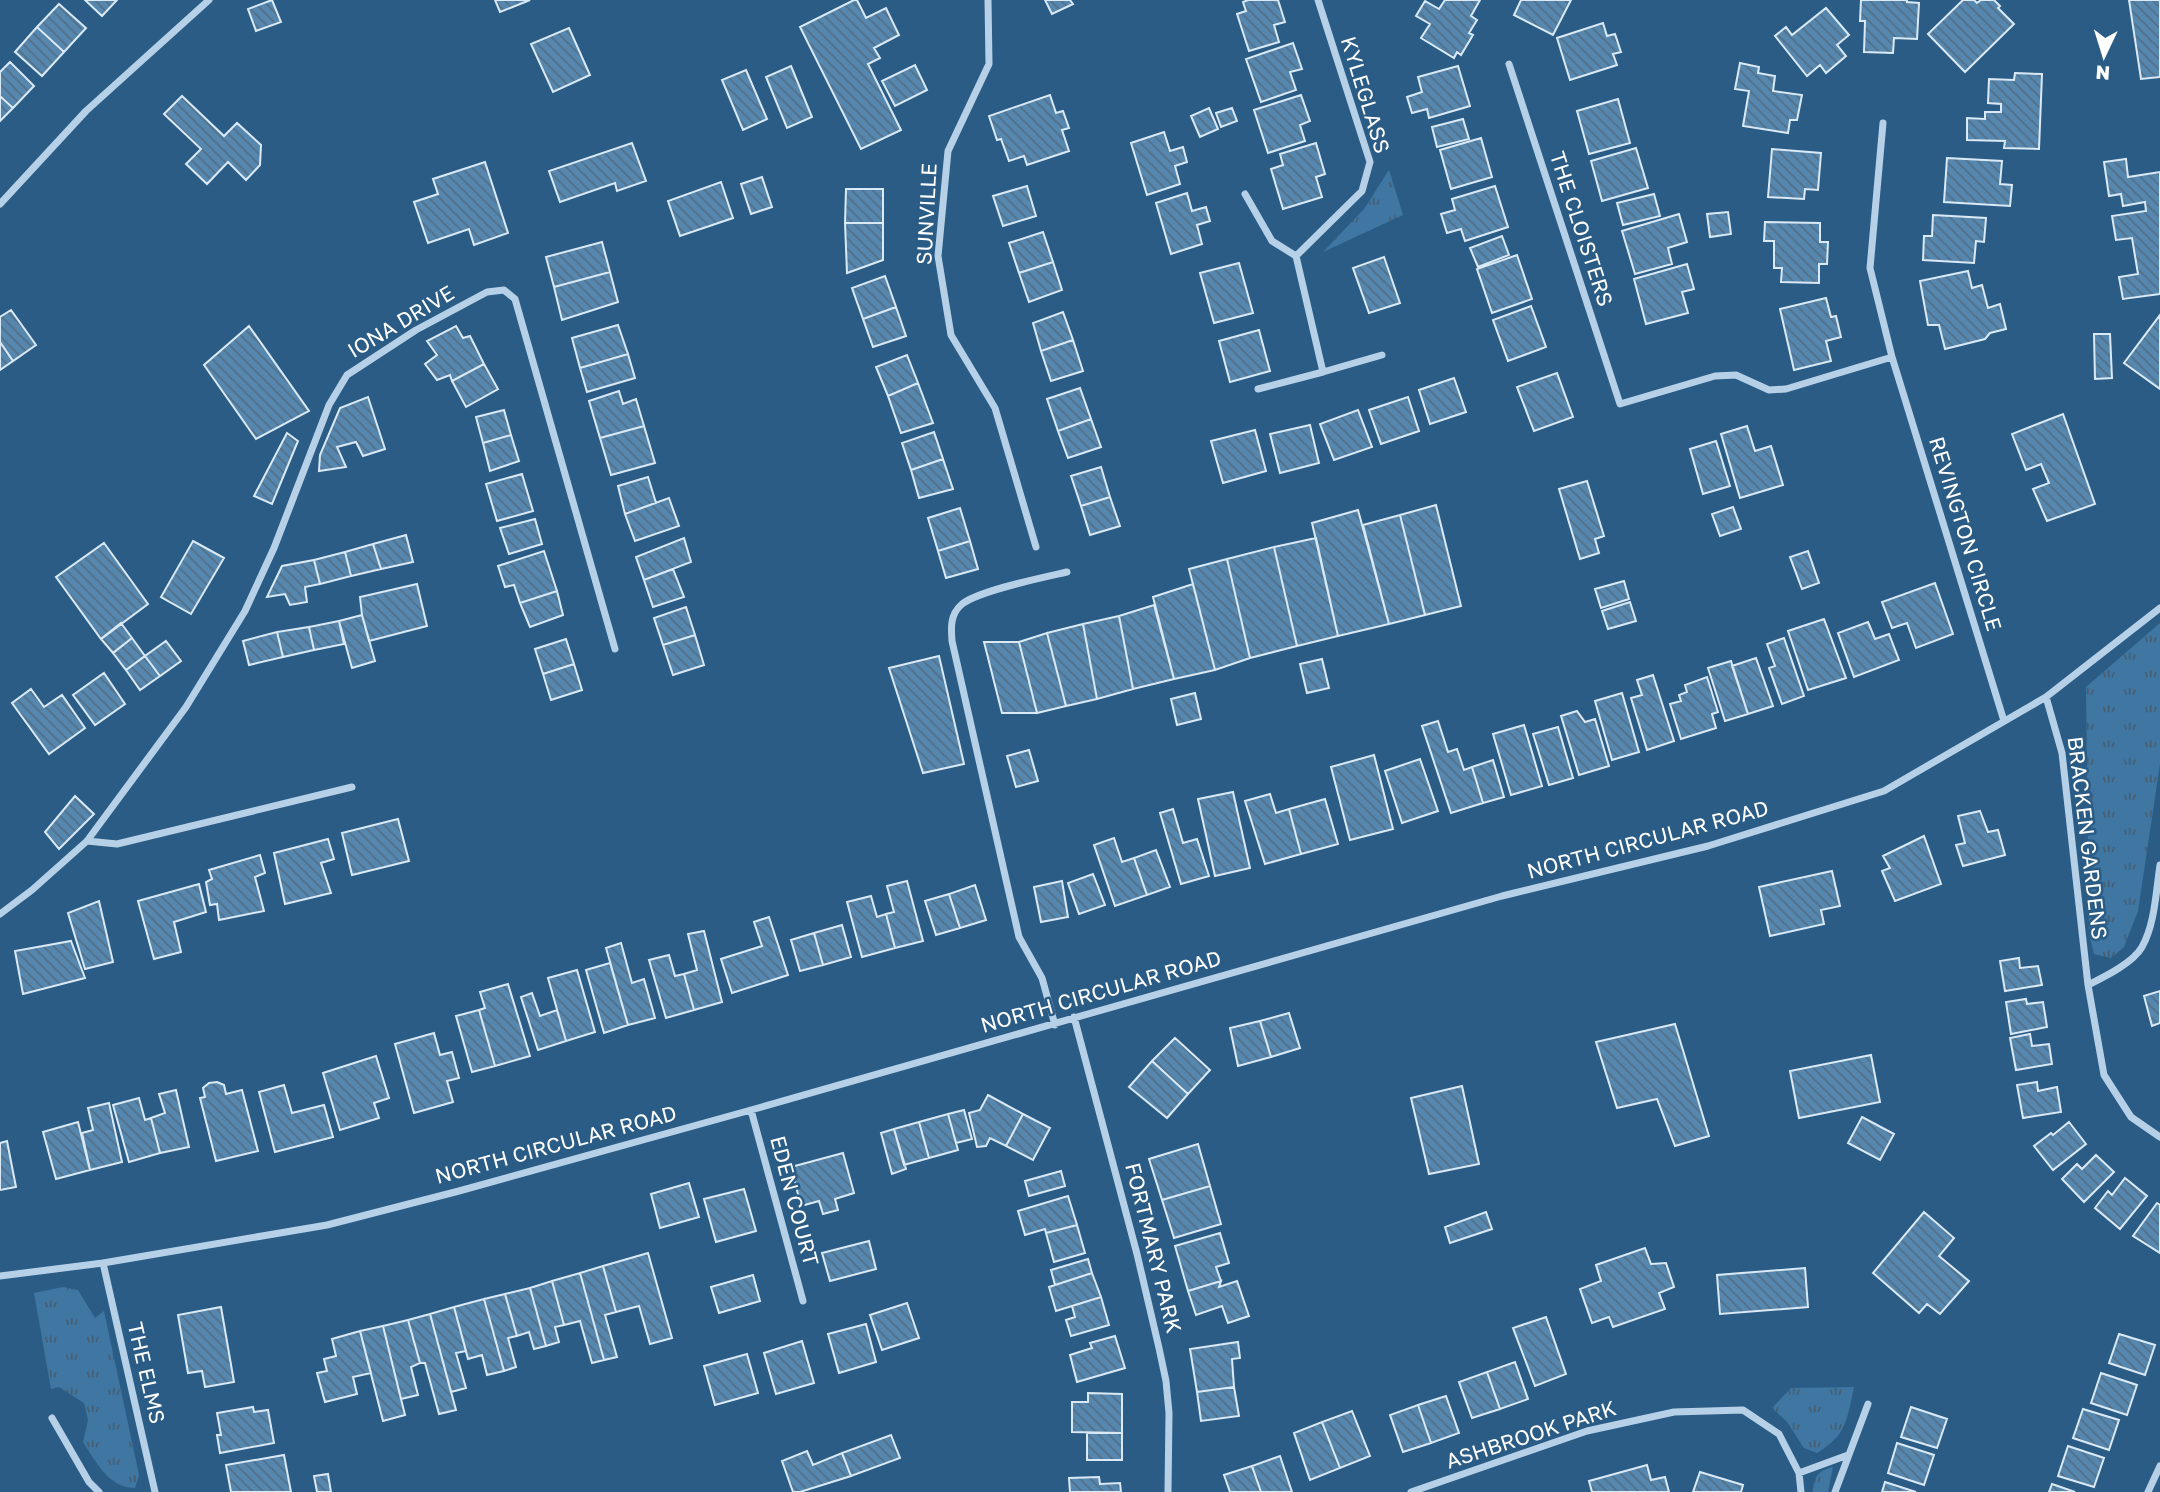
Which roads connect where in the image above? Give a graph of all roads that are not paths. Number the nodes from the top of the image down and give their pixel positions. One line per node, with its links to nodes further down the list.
1 (209, 0): 7 (street)
2 (988, 0): 13 (street, SUNVILLE)
3 (1318, 0): 8 (street, KYLEGLASS)
4 (1509, 64): 10 (street, THE CLOISTERS)
5 (1883, 123): 10 (street, REVINGTON CIRCLE)
6 (1245, 194): 8 (street)
7 (0, 204)
8 (1296, 256): 11 (street)
9 (1382, 355): 11 (street)
10 (1892, 357): 18 (street, REVINGTON CIRCLE)
11 (1323, 372): 12 (street)
12 (1258, 389)
13 (1036, 547)
14 (1067, 572): 25 (street)
15 (2160, 608): 17 (street, NORTH CIRCULAR ROAD)
16 (615, 649): 20 (street, IONA DRIVE)
17 (2046, 697): 18 (street, NORTH CIRCULAR ROAD); 23 (street, BRACKEN GARDENS)
18 (2004, 721): 24 (street, NORTH CIRCULAR ROAD)
19 (352, 787): 20 (street)
20 (87, 841): 22 (street, IONA DRIVE)
21 (2160, 865): 23 (street, BRACKEN GARDENS)
22 (0, 914)
23 (2088, 985): 27 (street, BRACKEN GARDENS)
24 (1074, 1017): 25 (street, NORTH CIRCULAR ROAD); 38 (street, FORTMARY PARK)
25 (1055, 1024): 26 (street, NORTH CIRCULAR ROAD)
26 (751, 1110): 28 (street, NORTH CIRCULAR ROAD); 30 (street, EDEN COURT)
27 (2160, 1137)
28 (103, 1263): 29 (street, NORTH CIRCULAR ROAD); 37 (street, THE ELMS)
29 (0, 1276)
30 (803, 1301)
31 (1868, 1404): 33 (street)
32 (52, 1418): 36 (street)
33 (1848, 1455): 35 (street); 41 (street)
34 (2160, 1466): 42 (street)
35 (1799, 1474): 39 (street, ASHBROOK PARK); 40 (street, ASHBROOK PARK)
36 (99, 1492)
37 (155, 1492)
38 (1168, 1492)
39 (1411, 1492)
40 (1801, 1492)
41 (1835, 1492)
42 (2148, 1492)

